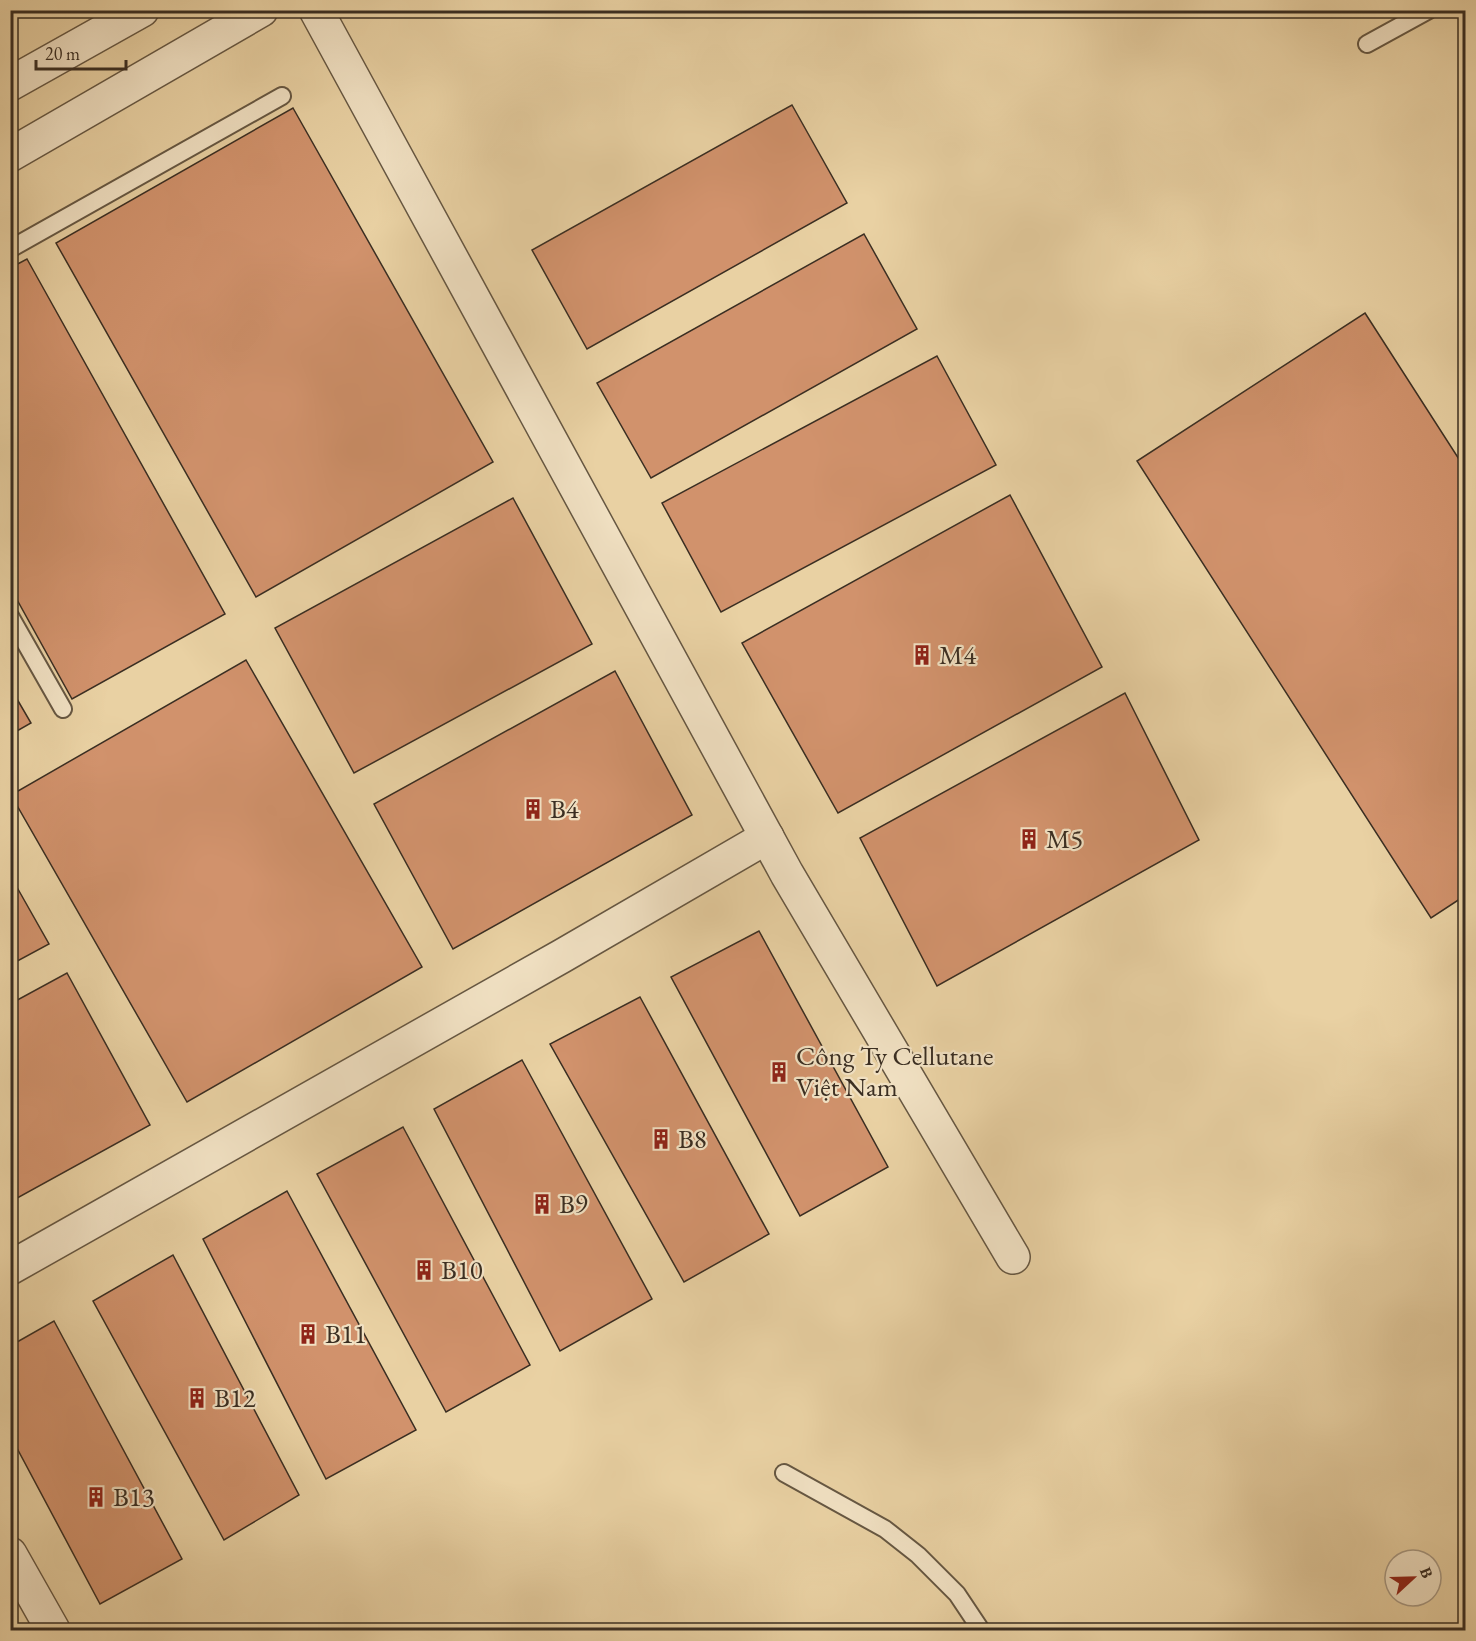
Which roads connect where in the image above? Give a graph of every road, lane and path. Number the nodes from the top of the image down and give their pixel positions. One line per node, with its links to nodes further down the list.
1 (142, 10): 6 (street)
2 (261, 10): 8 (street)
3 (316, 10): 12 (street)
4 (1429, 10): 5 (lane)
5 (1367, 44)
6 (10, 84)
7 (282, 96): 9 (lane)
8 (10, 155)
9 (10, 249)
10 (10, 616): 11 (lane)
11 (63, 709)
12 (766, 837): 13 (street); 14 (street)
13 (1012, 1257)
14 (10, 1268)
15 (784, 1473): 18 (lane)
16 (10, 1554): 17 (street)
17 (53, 1630)
18 (981, 1630)

